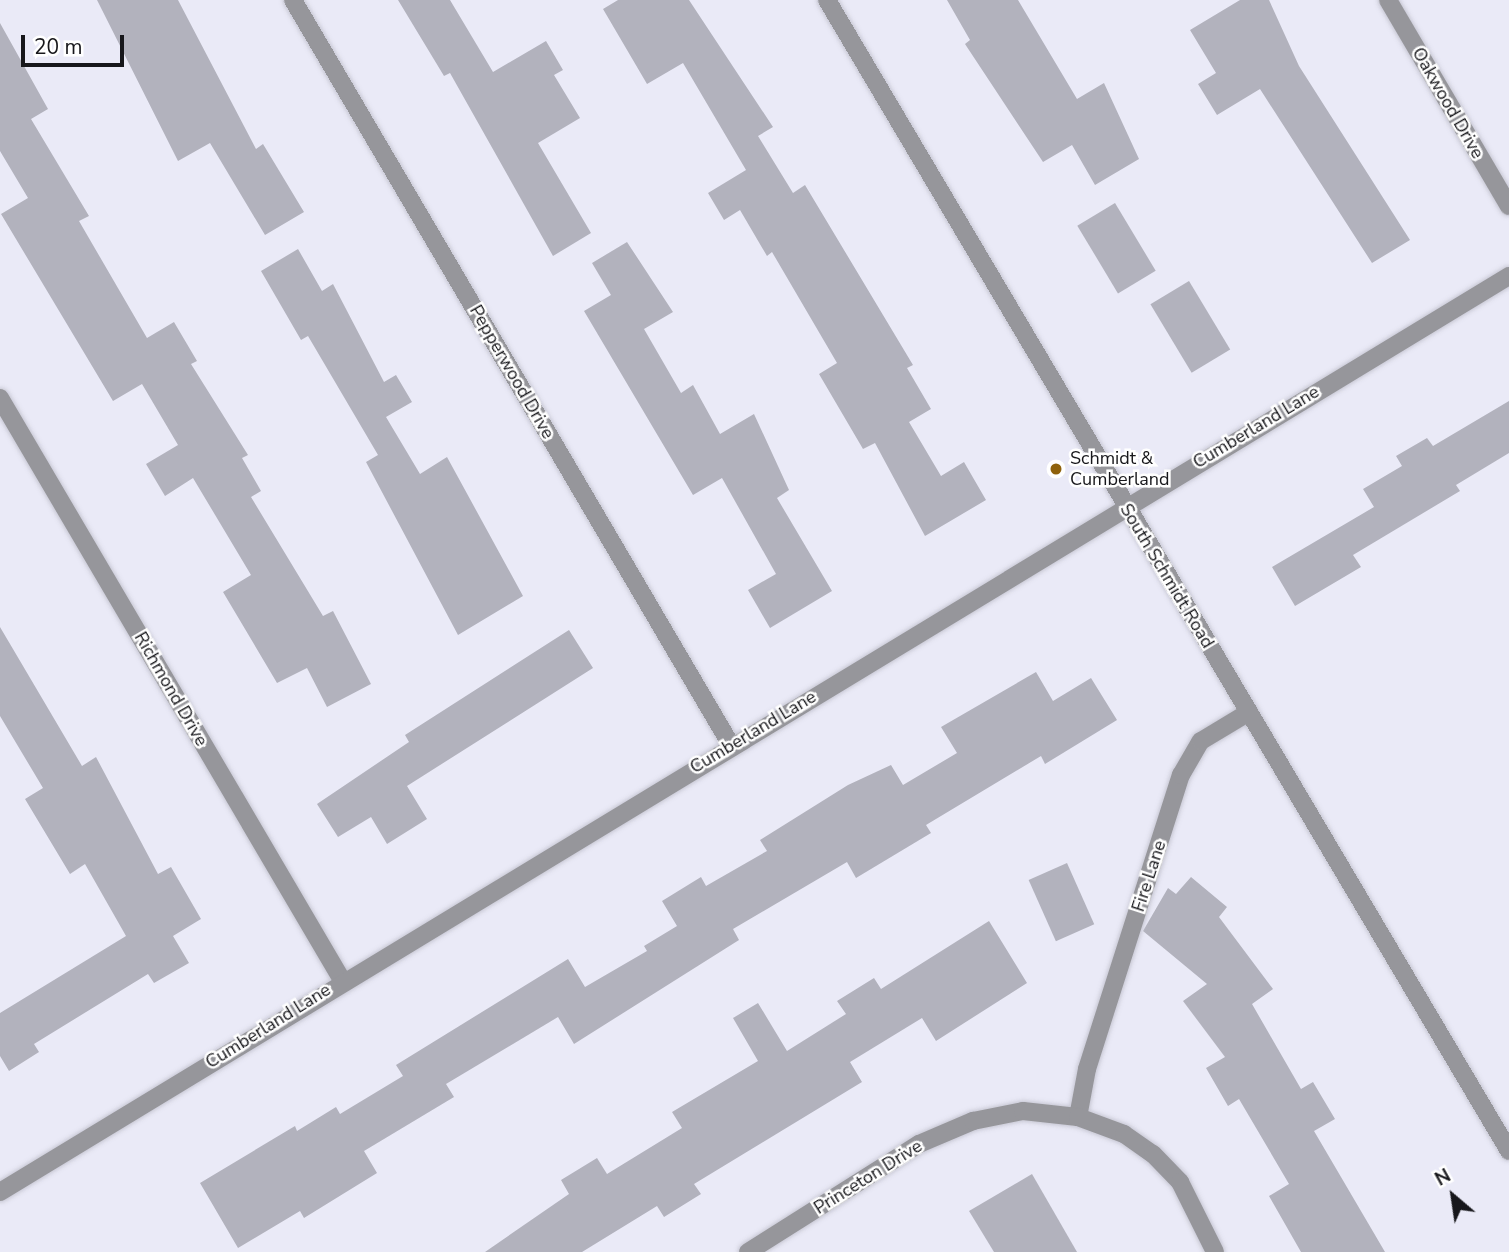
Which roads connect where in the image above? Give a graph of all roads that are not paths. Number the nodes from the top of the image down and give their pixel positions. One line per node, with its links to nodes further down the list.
1 (293, 0): 9 (street, Pepperwood Drive)
2 (827, 0): 7 (street, South Schmidt Road)
3 (1388, 0): 4 (street, Oakwood Drive)
4 (1509, 206)
5 (1509, 276): 7 (street, Cumberland Lane)
6 (0, 398): 10 (street, Richmond Drive)
7 (1125, 506): 8 (street, South Schmidt Road); 9 (street, Cumberland Lane)
8 (1249, 712): 11 (street, Fire Lane); 12 (street, South Schmidt Road)
9 (731, 745): 10 (street, Cumberland Lane)
10 (342, 981): 13 (street, Cumberland Lane)
11 (1078, 1117): 14 (street, Princeton Drive); 15 (street, Princeton Drive)
12 (1509, 1151)
13 (0, 1192)
14 (748, 1252)
15 (1215, 1252)

